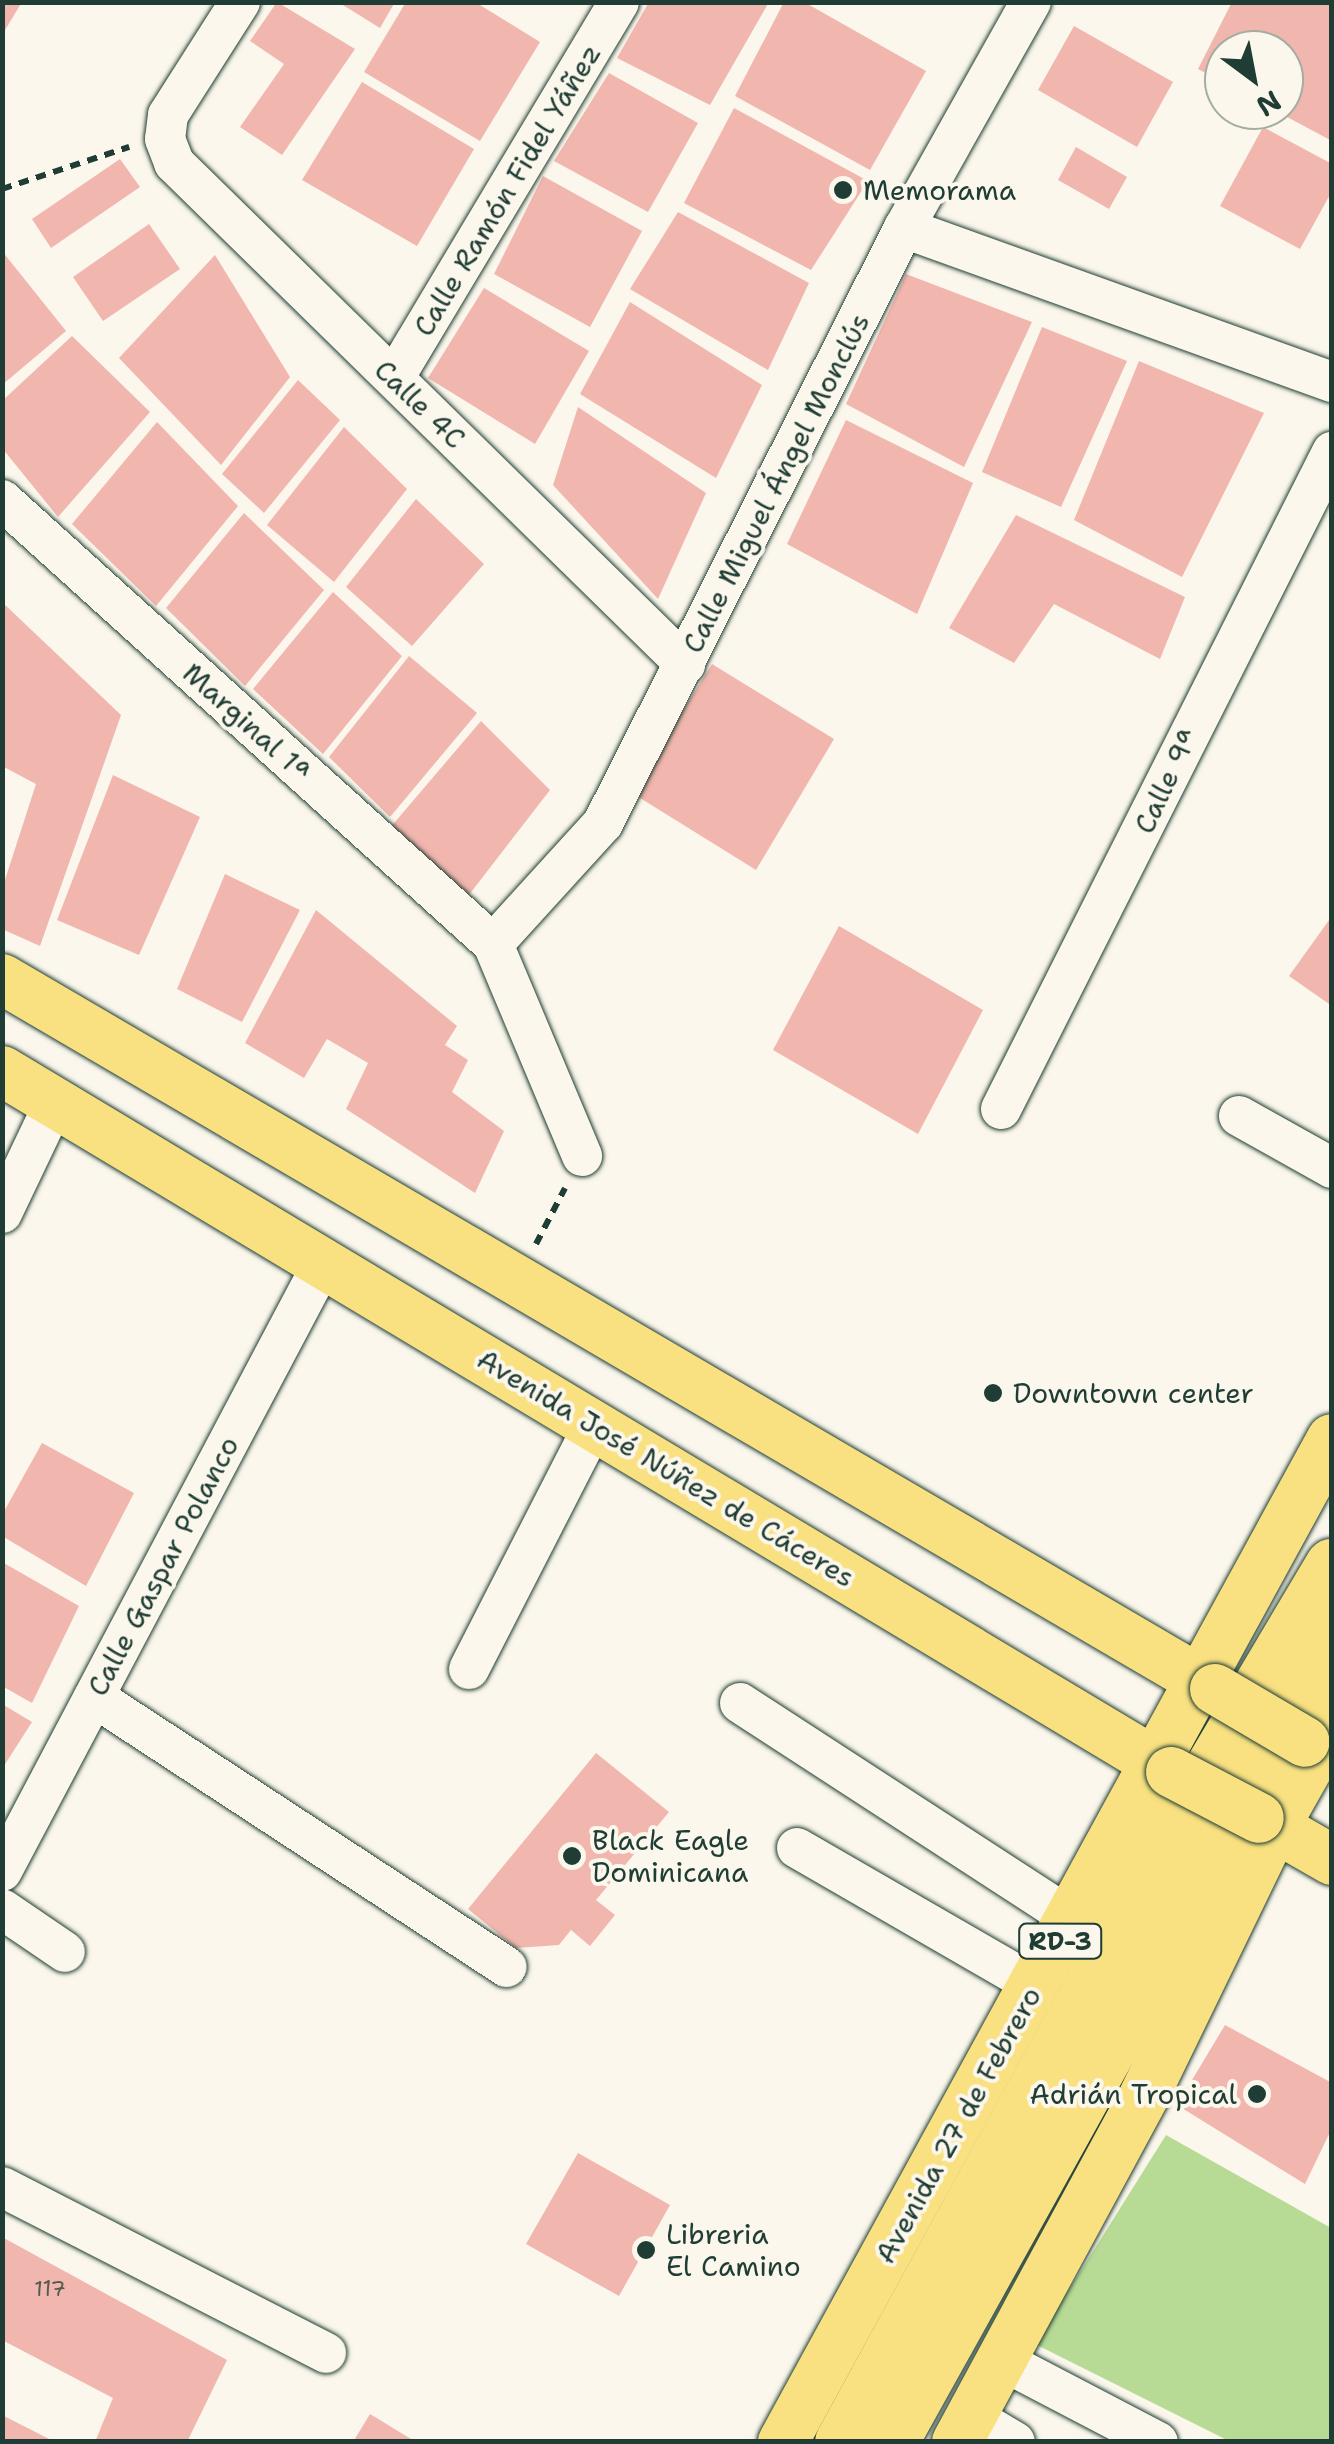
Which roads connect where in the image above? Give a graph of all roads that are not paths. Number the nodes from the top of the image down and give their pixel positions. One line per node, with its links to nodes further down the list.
1 (240, 2): 5 (street, Calle 4C)
2 (619, 2): 5 (street, Calle Ramón Fidel Yáñez)
3 (1031, 2): 4 (street, Calle Miguel Ángel Monclús)
4 (904, 228): 6 (street); 9 (street, Calle Miguel Ángel Monclús)
5 (394, 378): 9 (street, Calle 4C)
6 (1332, 382)
7 (1332, 452): 14 (street, Calle 9ª)
8 (2, 500): 10 (street, Marginal 1ª)
9 (685, 664): 10 (street, Calle Miguel Ángel Monclús)
10 (493, 944): 16 (street)
11 (2, 979): 25 (main road)
12 (2, 1071): 13 (main road, Avenida José Núñez de Cáceres)
13 (56, 1102): 18 (street); 19 (main road, Avenida José Núñez de Cáceres)
14 (1001, 1109)
15 (1239, 1116): 17 (street)
16 (582, 1156)
17 (1332, 1168)
18 (2, 1212)
19 (324, 1261): 20 (main road, Avenida José Núñez de Cáceres); 26 (street, Calle Gaspar Polanco)
20 (594, 1424): 24 (street); 29 (main road, Avenida José Núñez de Cáceres)
21 (1332, 1439): 25 (main road, Avenida 27 de Febrero / RD-3)
22 (1332, 1566): 44 (highway, RD-3)
23 (1332, 1646): 45 (highway)
24 (469, 1669)
25 (1208, 1686): 28 (main road, bridge); 29 (main road, Avenida 27 de Febrero / RD-3)
26 (94, 1696): 33 (street, Calle Gaspar Polanco); 37 (street)
27 (740, 1702): 35 (street)
28 (1322, 1743): 30 (main road)
29 (1163, 1767): 30 (main road, Avenida José Núñez de Cáceres, bridge); 35 (main road, Avenida 27 de Febrero / RD-3)
30 (1267, 1822): 32 (main road, Avenida José Núñez de Cáceres); 41 (main road)
31 (797, 1848): 38 (street)
32 (1332, 1860)
33 (2, 1871)
34 (2, 1909): 36 (street)
35 (1072, 1919): 38 (main road, Avenida 27 de Febrero / RD-3)
36 (66, 1952)
37 (507, 1967)
38 (1036, 1986): 43 (main road, Avenida 27 de Febrero / RD-3)
39 (2, 2186): 40 (street)
40 (326, 2353)
41 (1001, 2360): 42 (main road); 47 (street)
42 (964, 2429): 46 (street)
43 (782, 2442)
44 (842, 2442)
45 (890, 2442)
46 (1015, 2442)
47 (1158, 2442)

